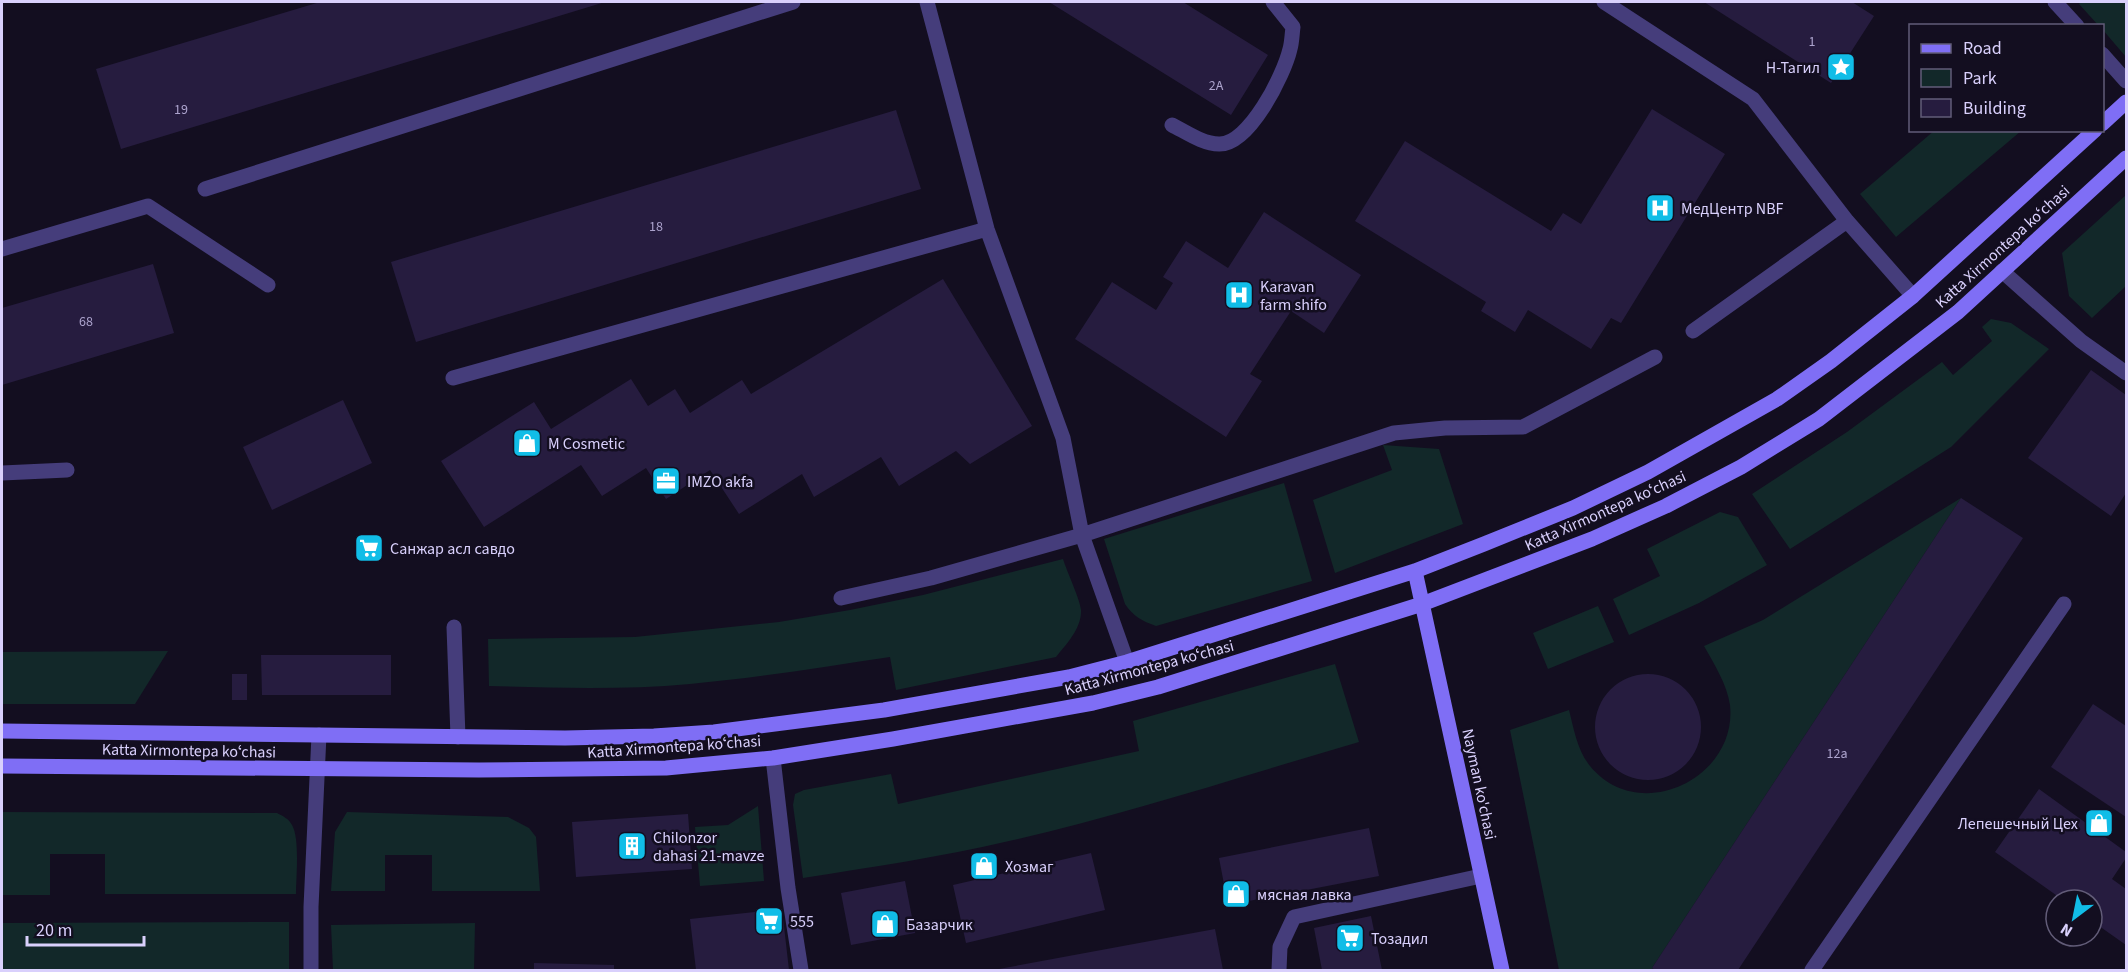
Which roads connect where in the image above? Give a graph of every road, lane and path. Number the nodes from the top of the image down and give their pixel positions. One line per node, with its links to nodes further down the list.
1 (793, 2): 14 (lane)
2 (927, 2): 16 (lane)
3 (1273, 2): 11 (lane)
4 (1604, 2): 15 (lane)
5 (2055, 2): 6 (lane)
6 (2075, 24)
7 (2104, 55): 8 (lane)
8 (2127, 81)
9 (2127, 102): 10 (main road)
10 (2104, 123)
11 (1172, 124)
12 (2094, 132): 20 (main road, Katta Xirmontepa koʻchasi)
13 (2127, 158): 18 (main road, Katta Xirmontepa koʻchasi)
14 (205, 189)
15 (1847, 221): 20 (lane); 21 (lane)
16 (987, 229): 24 (lane); 27 (lane)
17 (2, 249): 19 (lane)
18 (2002, 271): 23 (lane); 30 (main road, Katta Xirmontepa koʻchasi)
19 (268, 285)
20 (1913, 296): 28 (main road, Katta Xirmontepa koʻchasi)
21 (1693, 331)
22 (1655, 357): 27 (lane)
23 (2127, 373)
24 (453, 378)
25 (67, 470): 26 (lane)
26 (2, 473)
27 (1082, 535): 29 (lane); 33 (lane)
28 (1415, 572): 30 (main road, Nayman ko'chasi); 33 (main road, Katta Xirmontepa koʻchasi)
29 (841, 598)
30 (1422, 604): 37 (main road, Katta Xirmontepa koʻchasi); 40 (main road, Nayman ko'chasi)
31 (2064, 604): 45 (lane)
32 (454, 627): 36 (lane)
33 (1126, 662): 36 (main road, Katta Xirmontepa koʻchasi)
34 (2, 731): 35 (main road, Katta Xirmontepa koʻchasi)
35 (319, 735): 36 (main road, Katta Xirmontepa koʻchasi); 39 (lane)
36 (458, 737)
37 (773, 758): 39 (main road, Katta Xirmontepa koʻchasi); 42 (lane)
38 (2, 766): 39 (main road, Katta Xirmontepa koʻchasi)
39 (317, 769): 41 (lane)
40 (1481, 876): 43 (lane); 44 (main road, Nayman ko'chasi)
41 (311, 970)
42 (801, 970)
43 (1279, 970)
44 (1502, 970)
45 (1812, 970)

